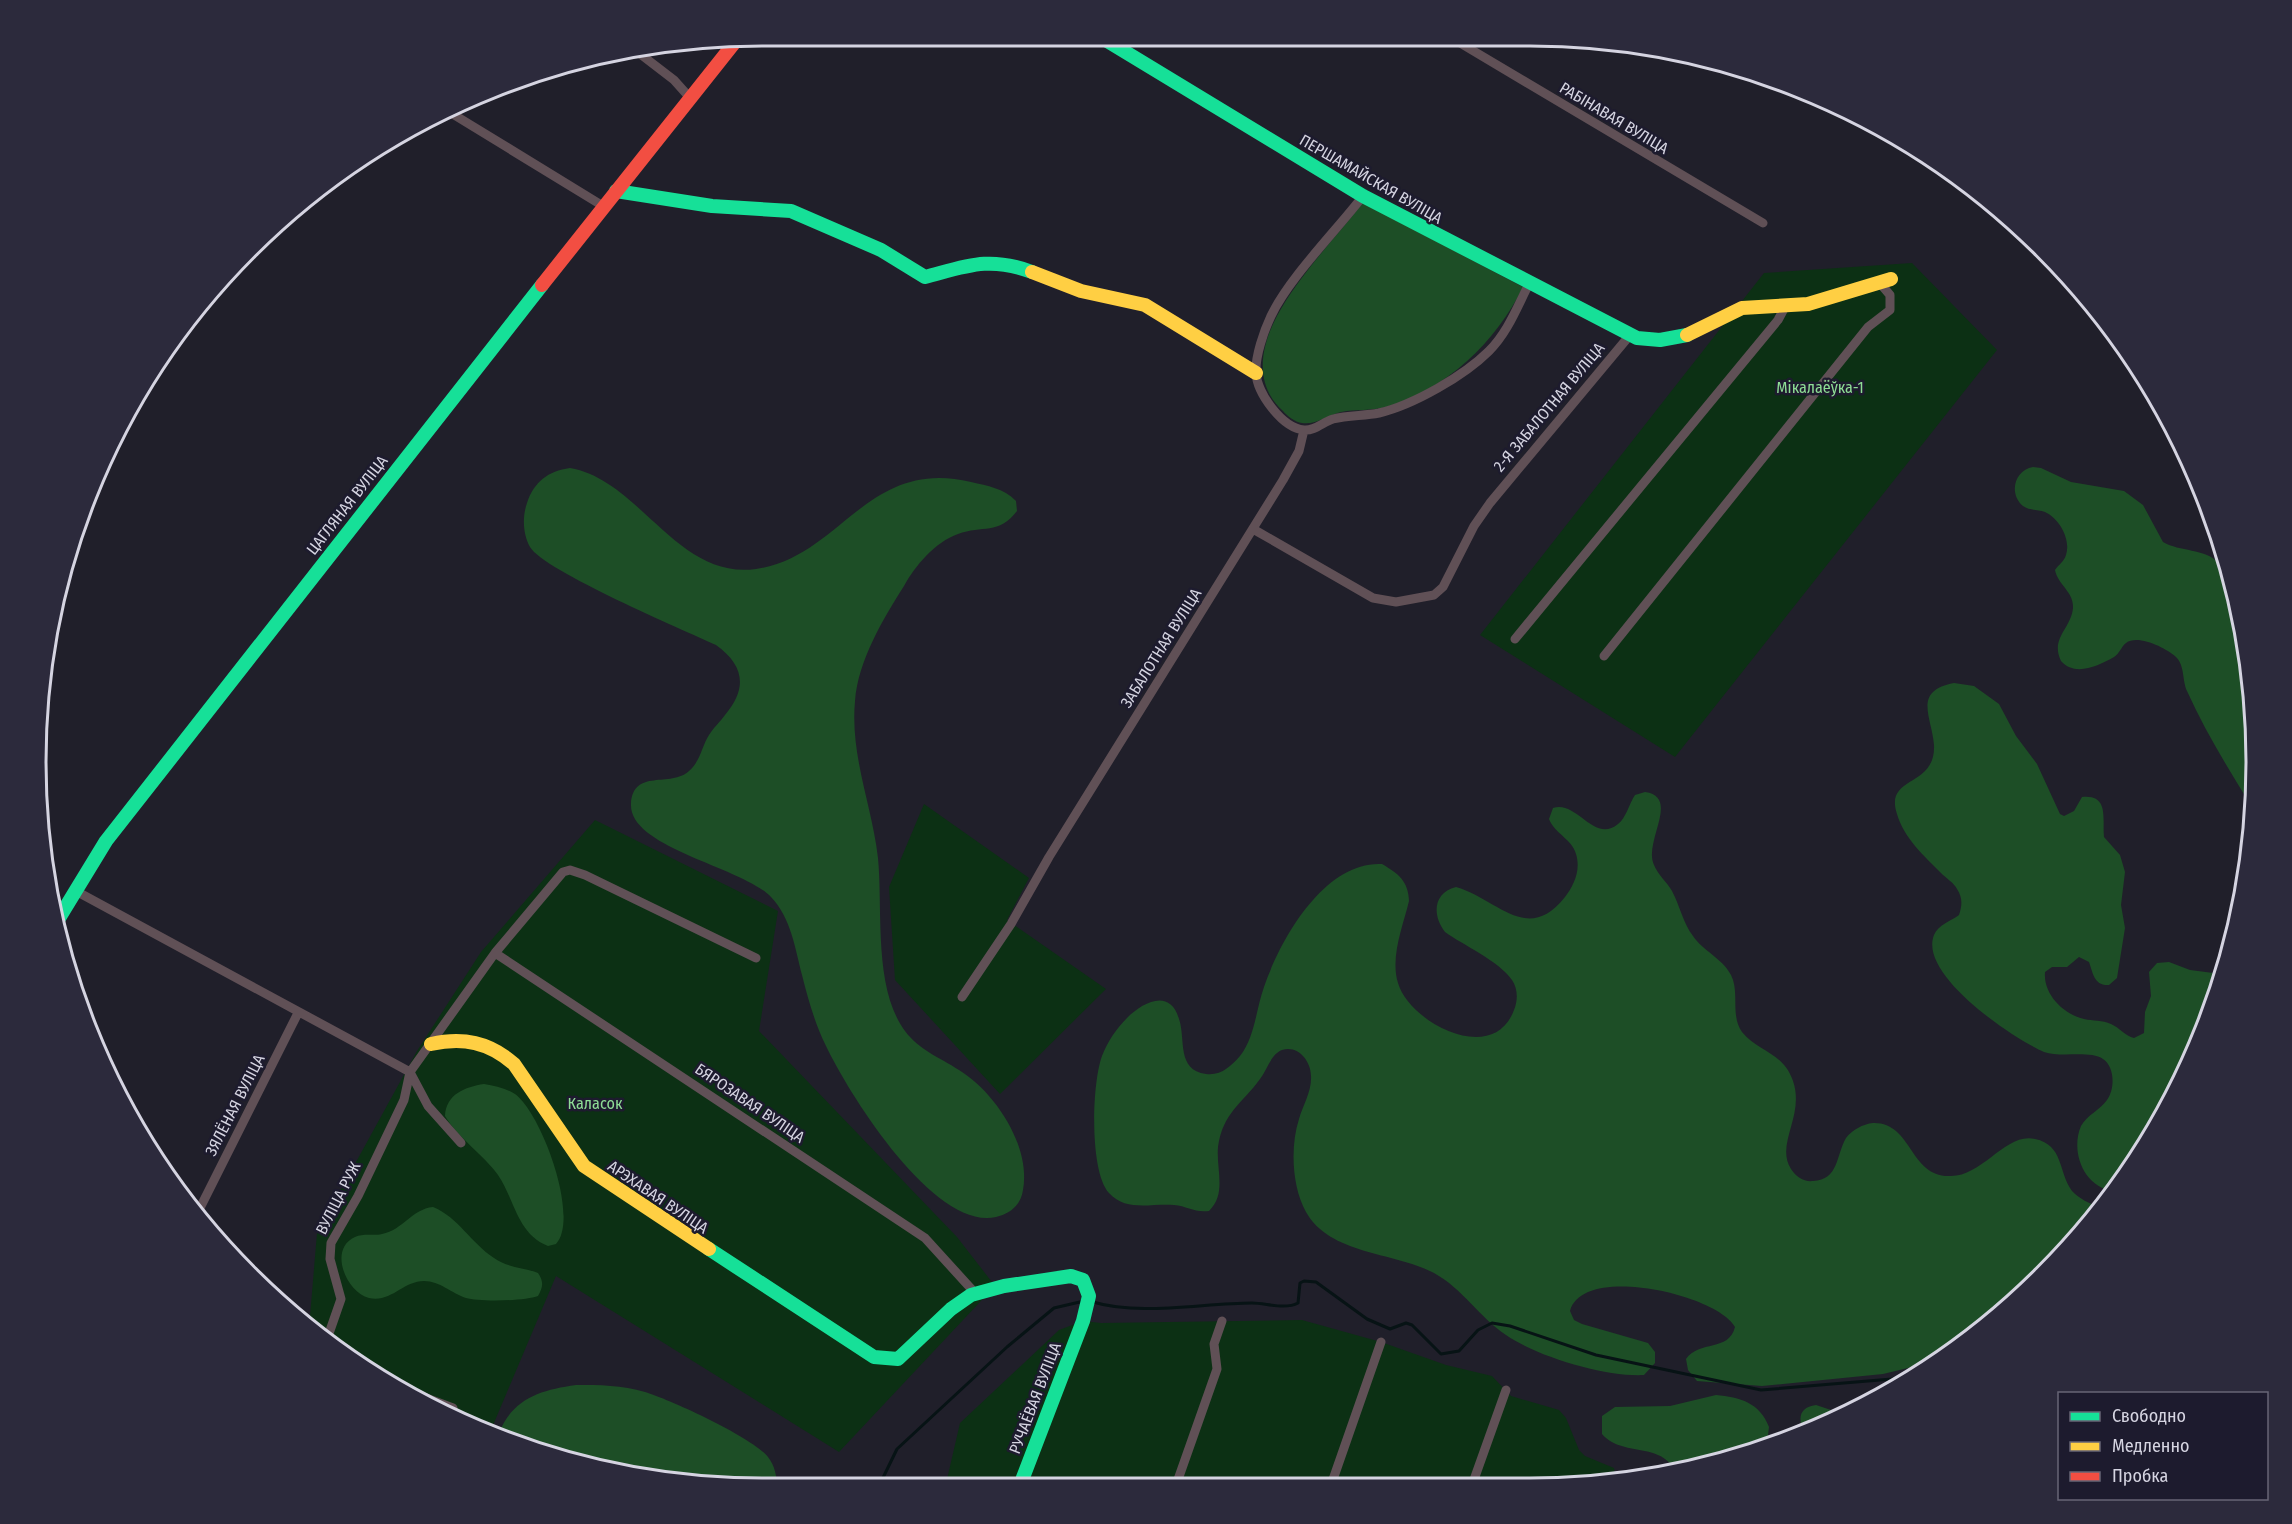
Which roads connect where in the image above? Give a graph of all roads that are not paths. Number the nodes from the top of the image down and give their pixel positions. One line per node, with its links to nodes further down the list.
1 (1116, 46): 8 (street, ПЕРШАМАЙСКАЯ ВУЛІЦА)
2 (1465, 46): 10 (street, РАБІНАВАЯ ВУЛІЦА)
3 (731, 47): 5 (street, ЦАГЛЯНАЯ ВУЛІЦА)
4 (644, 57): 5 (street)
5 (691, 99): 7 (street, ЦАГЛЯНАЯ ВУЛІЦА)
6 (455, 116): 9 (street)
7 (616, 191): 9 (street, ЦАГЛЯНАЯ ВУЛІЦА); 15 (street)
8 (1363, 196): 12 (street, ПЕРШАМАЙСКАЯ ВУЛІЦА); 15 (street)
9 (603, 206): 20 (street, ЦАГЛЯНАЯ ВУЛІЦА)
10 (1763, 223)
11 (1885, 281): 13 (street); 19 (street)
12 (1528, 284): 14 (street, ПЕРШАМАЙСКАЯ ВУЛІЦА); 16 (street)
13 (1785, 307): 14 (street); 18 (street)
14 (1630, 335): 17 (street, 2-Я ЗАБАЛОТНАЯ ВУЛІЦА)
15 (1256, 372): 16 (street)
16 (1304, 430): 17 (street, ЗАБАЛОТНАЯ ВУЛІЦА)
17 (1253, 529): 24 (street, ЗАБАЛОТНАЯ ВУЛІЦА)
18 (1515, 639)
19 (1605, 656)
20 (74, 890): 21 (street, ЦАГЛЯНАЯ ВУЛІЦА); 25 (street)
21 (62, 911)
22 (495, 953): 23 (street); 26 (street); 30 (street, БЯРОЗАВАЯ ВУЛІЦА)
23 (756, 958)
24 (962, 998)
25 (298, 1013): 27 (street); 29 (street, ЗЯЛЁНАЯ ВУЛІЦА)
26 (431, 1044): 27 (street); 30 (street, АРЭХАВАЯ ВУЛІЦА)
27 (410, 1072): 28 (street); 32 (street, ВУЛІЦА РУЖ)
28 (461, 1143)
29 (200, 1206)
30 (975, 1293): 35 (street, РУЧАЁВАЯ ВУЛІЦА)
31 (1222, 1321): 36 (street)
32 (329, 1332)
33 (1381, 1342): 37 (street)
34 (1506, 1390): 38 (street)
35 (1023, 1478)
36 (1179, 1478)
37 (1333, 1478)
38 (1475, 1478)

